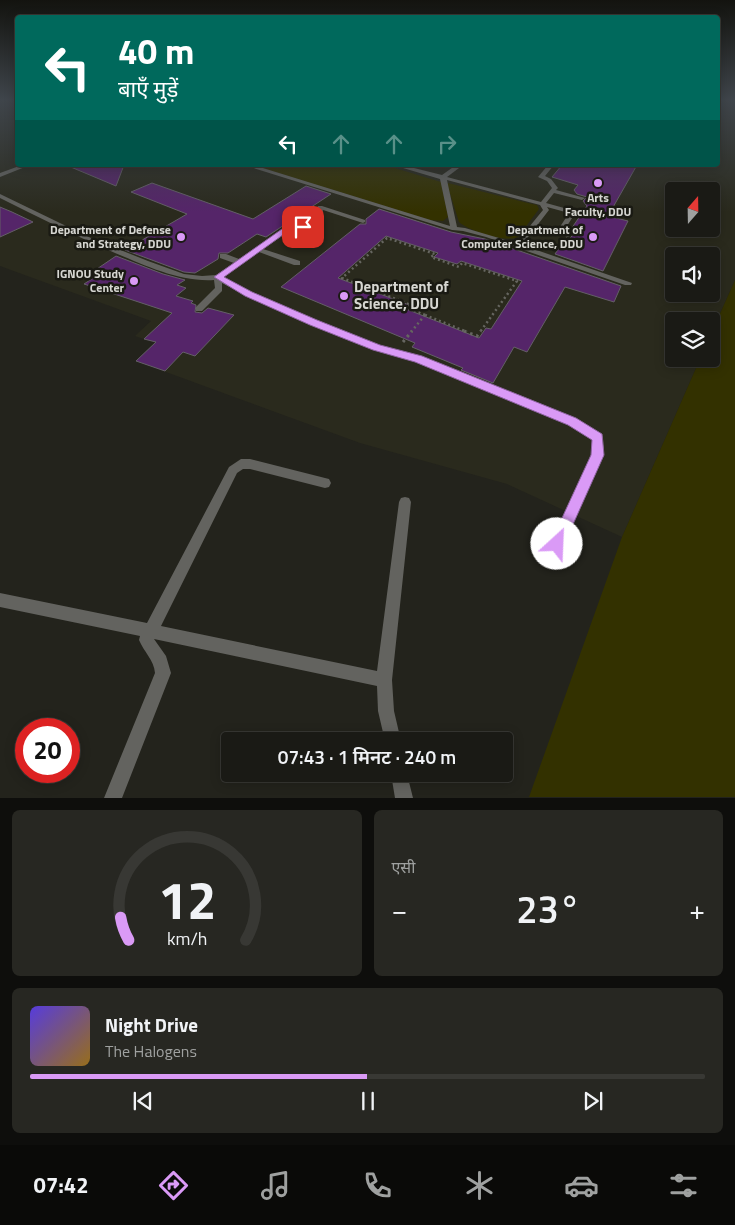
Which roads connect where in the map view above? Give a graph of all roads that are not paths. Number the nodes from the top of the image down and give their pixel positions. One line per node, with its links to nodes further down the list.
1 (22, 167): 6 (street)
2 (253, 167): 16 (street)
3 (404, 167): 7 (street)
4 (457, 167): 7 (street)
5 (549, 167): 8 (street)
6 (0, 175)
7 (443, 177): 11 (street); 16 (street)
8 (552, 191): 10 (street); 11 (street)
9 (0, 196): 24 (street)
10 (582, 198)
11 (542, 204): 18 (street); 19 (street)
12 (323, 205): 13 (street); 15 (street); 17 (street)
13 (311, 212)
14 (300, 220): 17 (street)
15 (363, 221)
16 (454, 229): 19 (street)
17 (284, 231): 20 (street)
18 (568, 235)
19 (517, 246): 25 (street)
20 (257, 249): 22 (street); 23 (street)
21 (223, 256): 22 (street)
22 (239, 262): 24 (street)
23 (297, 263)
24 (218, 277): 26 (street); 29 (street)
25 (628, 283)
26 (199, 309)
27 (325, 483): 31 (street)
28 (405, 502): 32 (street)
29 (557, 544)
30 (2, 603): 31 (street)
31 (150, 630): 32 (street); 35 (street)
32 (384, 680): 33 (street)
33 (391, 732)
34 (401, 782): 36 (street)
35 (113, 798)
36 (404, 798)

